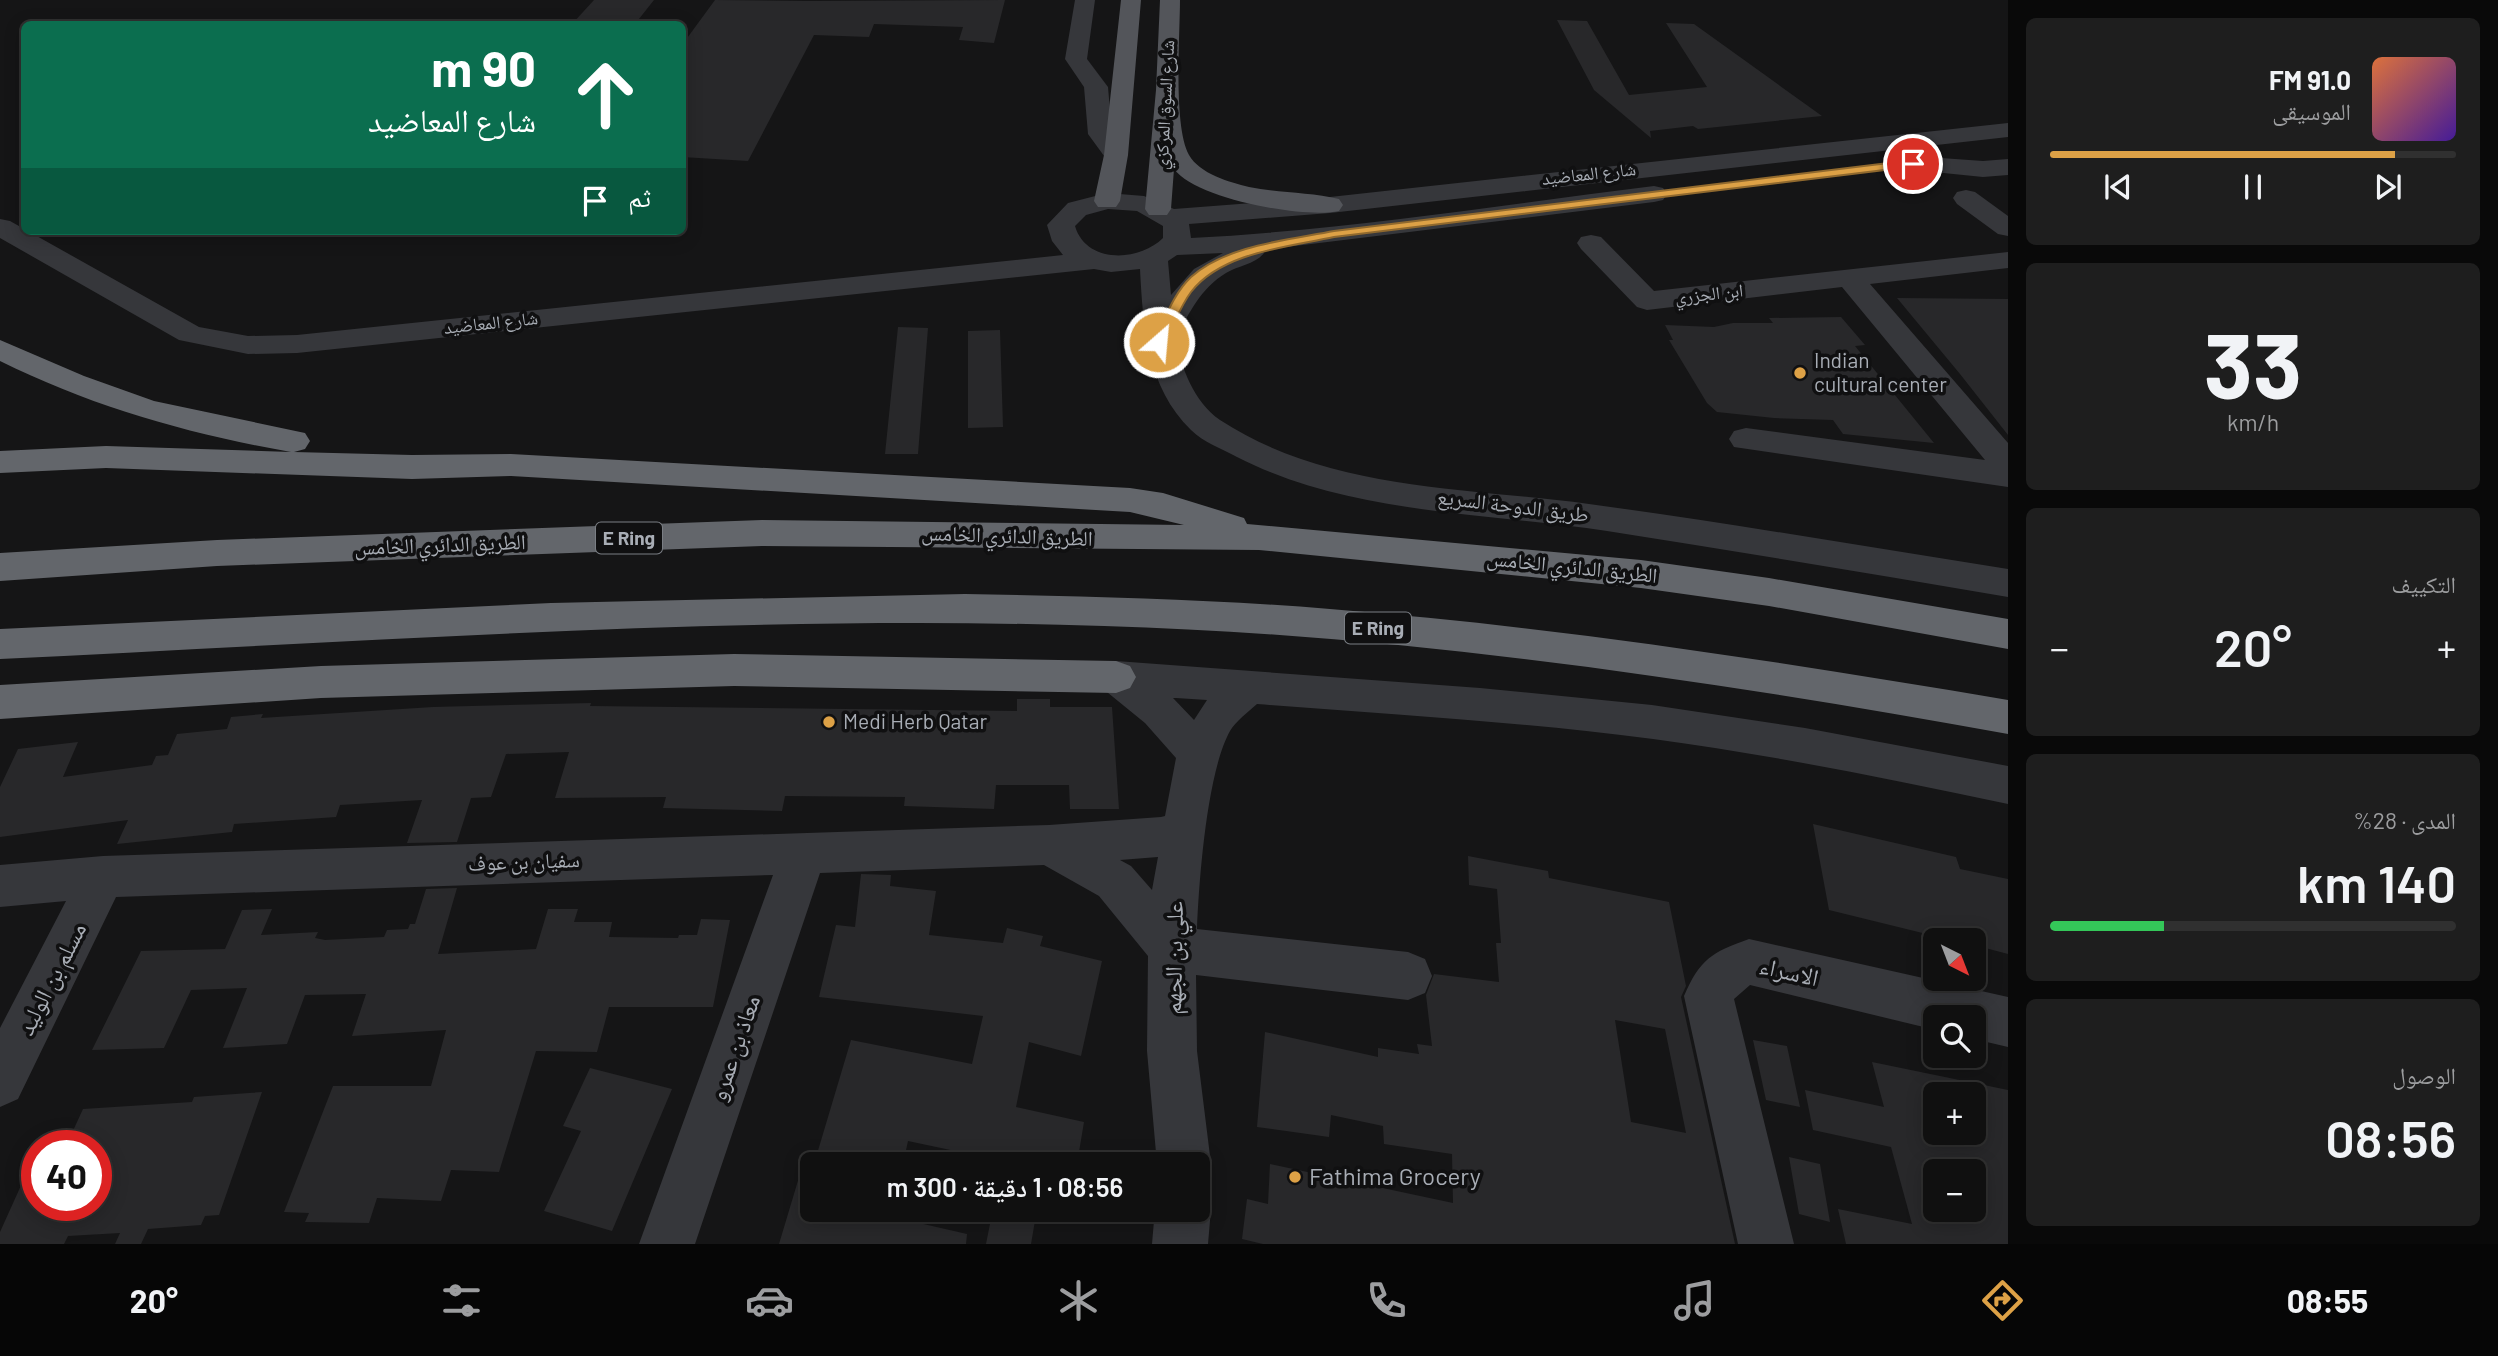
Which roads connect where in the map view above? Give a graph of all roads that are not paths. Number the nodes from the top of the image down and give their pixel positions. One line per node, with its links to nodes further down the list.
1 (1085, 0): 9 (street)
2 (1131, 0): 9 (main road, شارع السوق المركزي)
3 (1170, 0): 4 (main road, شارع السوق المركزي)
4 (1168, 90): 14 (main road); 15 (main road, شارع السوق المركزي)
5 (2008, 114): 7 (street)
6 (2008, 130): 7 (street, شارع المعاضيد)
7 (1846, 147): 14 (street, شارع المعاضيد)
8 (2008, 154): 10 (street, شارع المعاضيد)
9 (1116, 155): 13 (main road, شارع السوق المركزي)
10 (1913, 164): 11 (street); 19 (street, شارع المعاضيد)
11 (2008, 167)
12 (1966, 198): 17 (street)
13 (1107, 201): 15 (street, شارع المعاضيد); 18 (street, شارع المعاضيد)
14 (1330, 205): 15 (street, شارع المعاضيد)
15 (1164, 213): 21 (street, طريق الدوحة السريع)
16 (0, 227): 24 (street, شارع المعاضيد)
17 (2008, 228)
18 (1062, 234): 22 (street); 24 (street, شارع المعاضيد)
19 (1334, 234): 21 (street, شارع المعاضيد); 26 (street)
20 (1591, 243): 25 (street, ابن الجزري)
21 (1163, 253): 22 (street, شارع المعاضيد); 26 (street, طريق الدوحة السريع)
22 (1095, 260): 24 (street, شارع المعاضيد)
23 (2008, 260): 25 (street, ابن الجزري)
24 (1009, 266)
25 (1850, 279): 31 (street)
26 (1159, 342): 35 (street, طريق الدوحة السريع)
27 (0, 349): 30 (highway)
28 (1746, 439): 32 (street)
29 (0, 462): 30 (highway)
30 (490, 465): 33 (highway)
31 (2008, 465)
32 (2008, 475)
33 (1259, 537): 34 (highway, الطريق الدائري الخامس / E Ring); 36 (highway, الطريق الدائري الخامس / E Ring)
34 (0, 567)
35 (2008, 583)
36 (2008, 634)
37 (0, 644): 41 (highway, E Ring)
38 (1115, 677): 39 (street); 40 (highway); 42 (street)
39 (1247, 688): 42 (street, علي بن الجهم); 43 (street)
40 (0, 702)
41 (2008, 717)
42 (1198, 754): 44 (street, علي بن الجهم)
43 (2008, 785)
44 (1183, 829): 45 (street, سفيان بن عوف); 49 (street, علي بن الجهم)
45 (1049, 845): 46 (street, سفيان بن عوف); 49 (street)
46 (804, 853): 47 (street, سفيان بن عوف); 55 (street, معاذ بن عمرو)
47 (103, 877): 48 (street, سفيان بن عوف); 52 (street, مسلم بن الوليد)
48 (0, 886)
49 (1171, 949): 50 (street); 53 (street, علي بن الجهم)
50 (1408, 976)
51 (2008, 1022): 57 (street, الاسراء)
52 (0, 1082)
53 (1183, 1152)
54 (1182, 1222): 56 (street)
55 (667, 1244)
56 (1180, 1244)
57 (1766, 1244)

